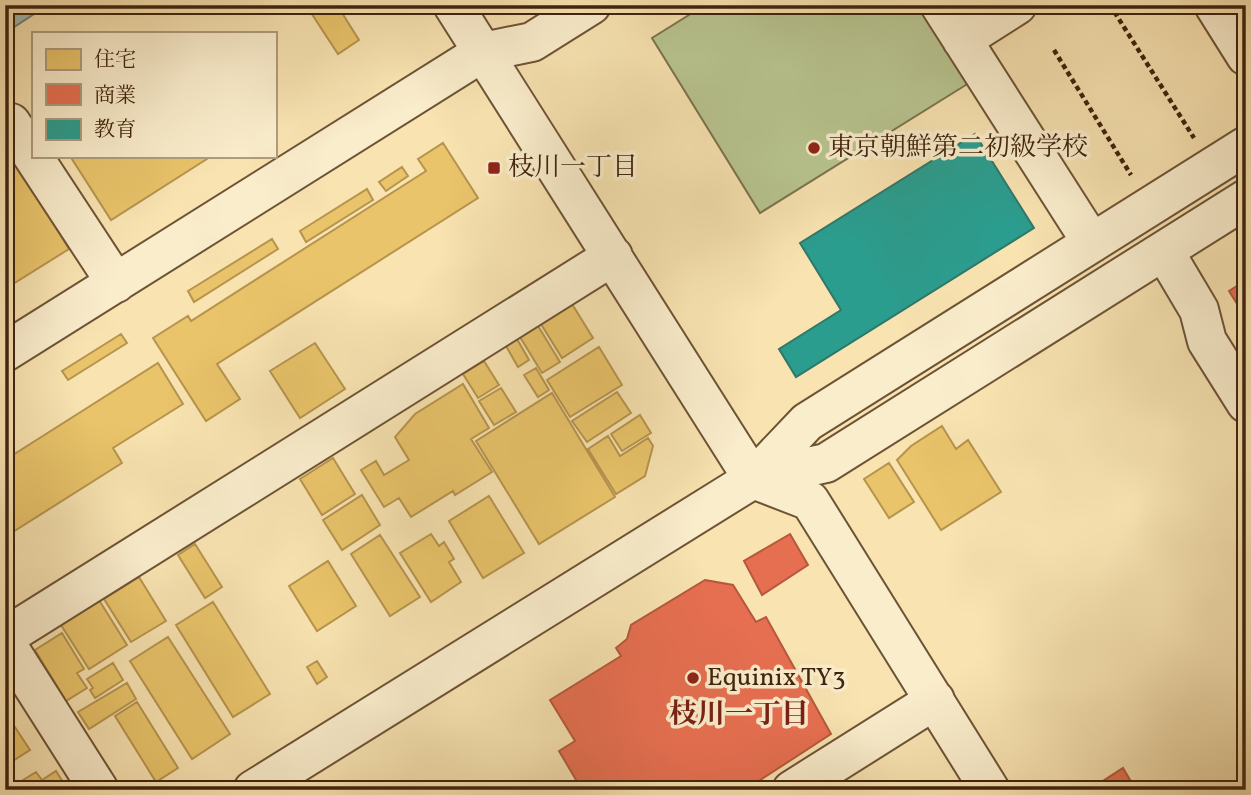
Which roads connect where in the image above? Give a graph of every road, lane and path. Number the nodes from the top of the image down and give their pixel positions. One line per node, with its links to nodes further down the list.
1 (453, 5): 9 (street)
2 (591, 5): 9 (street)
3 (940, 5): 7 (street)
4 (1017, 5): 7 (street)
5 (1110, 5): 13 (path)
6 (1214, 5): 10 (street)
7 (962, 40): 18 (street)
8 (1054, 50): 17 (path)
9 (483, 52): 20 (street); 21 (street)
10 (1246, 56)
11 (5, 127): 12 (street)
12 (32, 155)
13 (1228, 157): 15 (street); 17 (street)
14 (34, 158): 21 (street)
15 (1246, 191)
16 (1246, 200): 19 (street)
17 (1150, 206): 18 (street)
18 (1092, 243): 24 (street)
19 (1164, 251): 23 (street); 24 (street)
20 (613, 256): 24 (street); 25 (street)
21 (116, 282): 22 (street)
22 (5, 352)
23 (1246, 403)
24 (753, 479): 26 (street); 28 (street)
25 (5, 640): 27 (street)
26 (935, 700): 29 (street); 30 (street)
27 (99, 790)
28 (253, 790)
29 (792, 790)
30 (990, 790)

